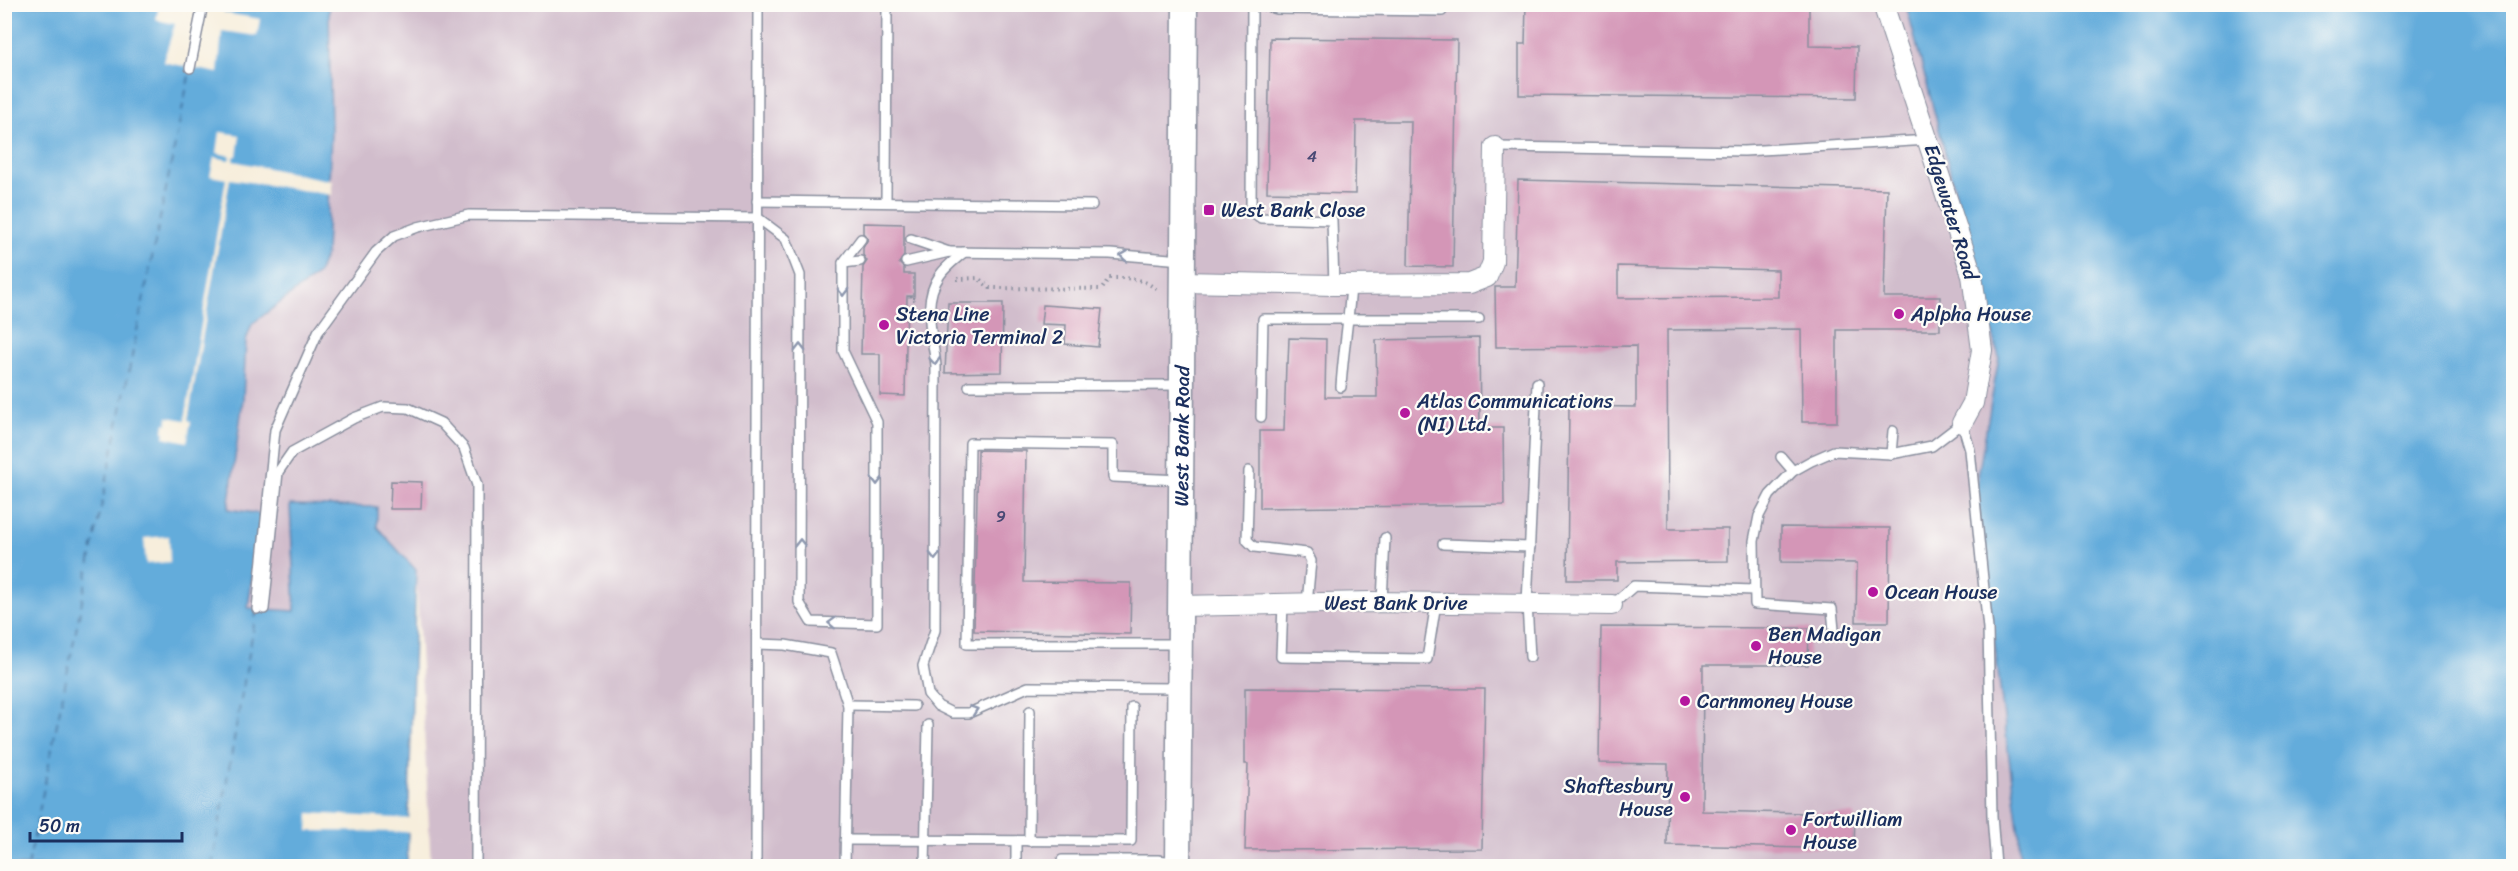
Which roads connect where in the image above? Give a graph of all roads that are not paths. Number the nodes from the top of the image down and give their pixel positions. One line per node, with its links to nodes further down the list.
1 (203, 4): 9 (lane)
2 (758, 4): 12 (lane)
3 (887, 4): 13 (lane)
4 (1185, 4): 23 (street, West Bank Road)
5 (1252, 4): 24 (lane)
6 (1260, 4): 8 (lane)
7 (1883, 4): 10 (street, Edgewater Road)
8 (1442, 11)
9 (190, 68)
10 (1929, 140): 11 (lane); 32 (street, Edgewater Road)
11 (1495, 147): 24 (street)
12 (757, 201): 13 (lane); 15 (lane)
13 (886, 202): 14 (lane)
14 (1092, 205)
15 (758, 218): 22 (lane, one-way to 15); 51 (lane); 66 (lane)
16 (861, 239): 22 (lane)
17 (910, 239): 18 (lane)
18 (949, 252): 19 (lane); 21 (lane)
19 (964, 252): 23 (lane, one-way to 19); 54 (lane, one-way to 54)
20 (860, 261): 22 (lane)
21 (906, 262)
22 (843, 263)
23 (1182, 271): 24 (street); 28 (street, West Bank Road)
24 (1342, 285): 25 (lane)
25 (1349, 317): 26 (lane); 30 (lane); 31 (lane)
26 (1479, 319)
27 (1537, 383): 41 (lane)
28 (1182, 385): 29 (lane); 38 (street, West Bank Road)
29 (969, 386)
30 (1341, 387)
31 (1261, 417)
32 (1962, 423): 34 (lane); 72 (lane)
33 (1893, 431): 34 (lane)
34 (1891, 454): 37 (lane)
35 (1781, 457): 37 (lane)
36 (1249, 471): 44 (lane)
37 (1793, 471): 42 (lane)
38 (1181, 480): 49 (street, West Bank Road); 52 (lane)
39 (1385, 538): 43 (lane)
40 (1443, 544): 41 (lane)
41 (1530, 547): 47 (lane)
42 (1754, 590): 48 (lane); 50 (lane)
43 (1382, 602): 44 (street, West Bank Drive); 45 (street, West Bank Drive)
44 (1307, 603): 46 (street, West Bank Drive)
45 (1436, 603): 46 (lane); 47 (street, West Bank Drive)
46 (1283, 604): 49 (street, West Bank Drive)
47 (1527, 604): 48 (street, West Bank Drive); 53 (lane)
48 (1612, 604)
49 (1179, 606): 52 (street, West Bank Road)
50 (1834, 630)
51 (757, 644): 55 (lane); 67 (lane)
52 (1179, 644): 54 (street, West Bank Road)
53 (1530, 657)
54 (1179, 688): 65 (street, West Bank Road)
55 (848, 705): 56 (lane); 60 (lane)
56 (914, 706)
57 (1132, 707): 63 (lane)
58 (1030, 711): 63 (lane)
59 (927, 725): 61 (lane)
60 (845, 840): 61 (lane); 68 (lane)
61 (925, 840): 62 (lane); 69 (lane)
62 (1016, 841): 63 (lane); 70 (lane)
63 (1029, 841)
64 (1062, 860): 65 (lane)
65 (1178, 865): 71 (lane)
66 (476, 867)
67 (756, 867)
68 (845, 867)
69 (925, 867)
70 (1016, 867)
71 (1206, 867)
72 (1996, 867)

